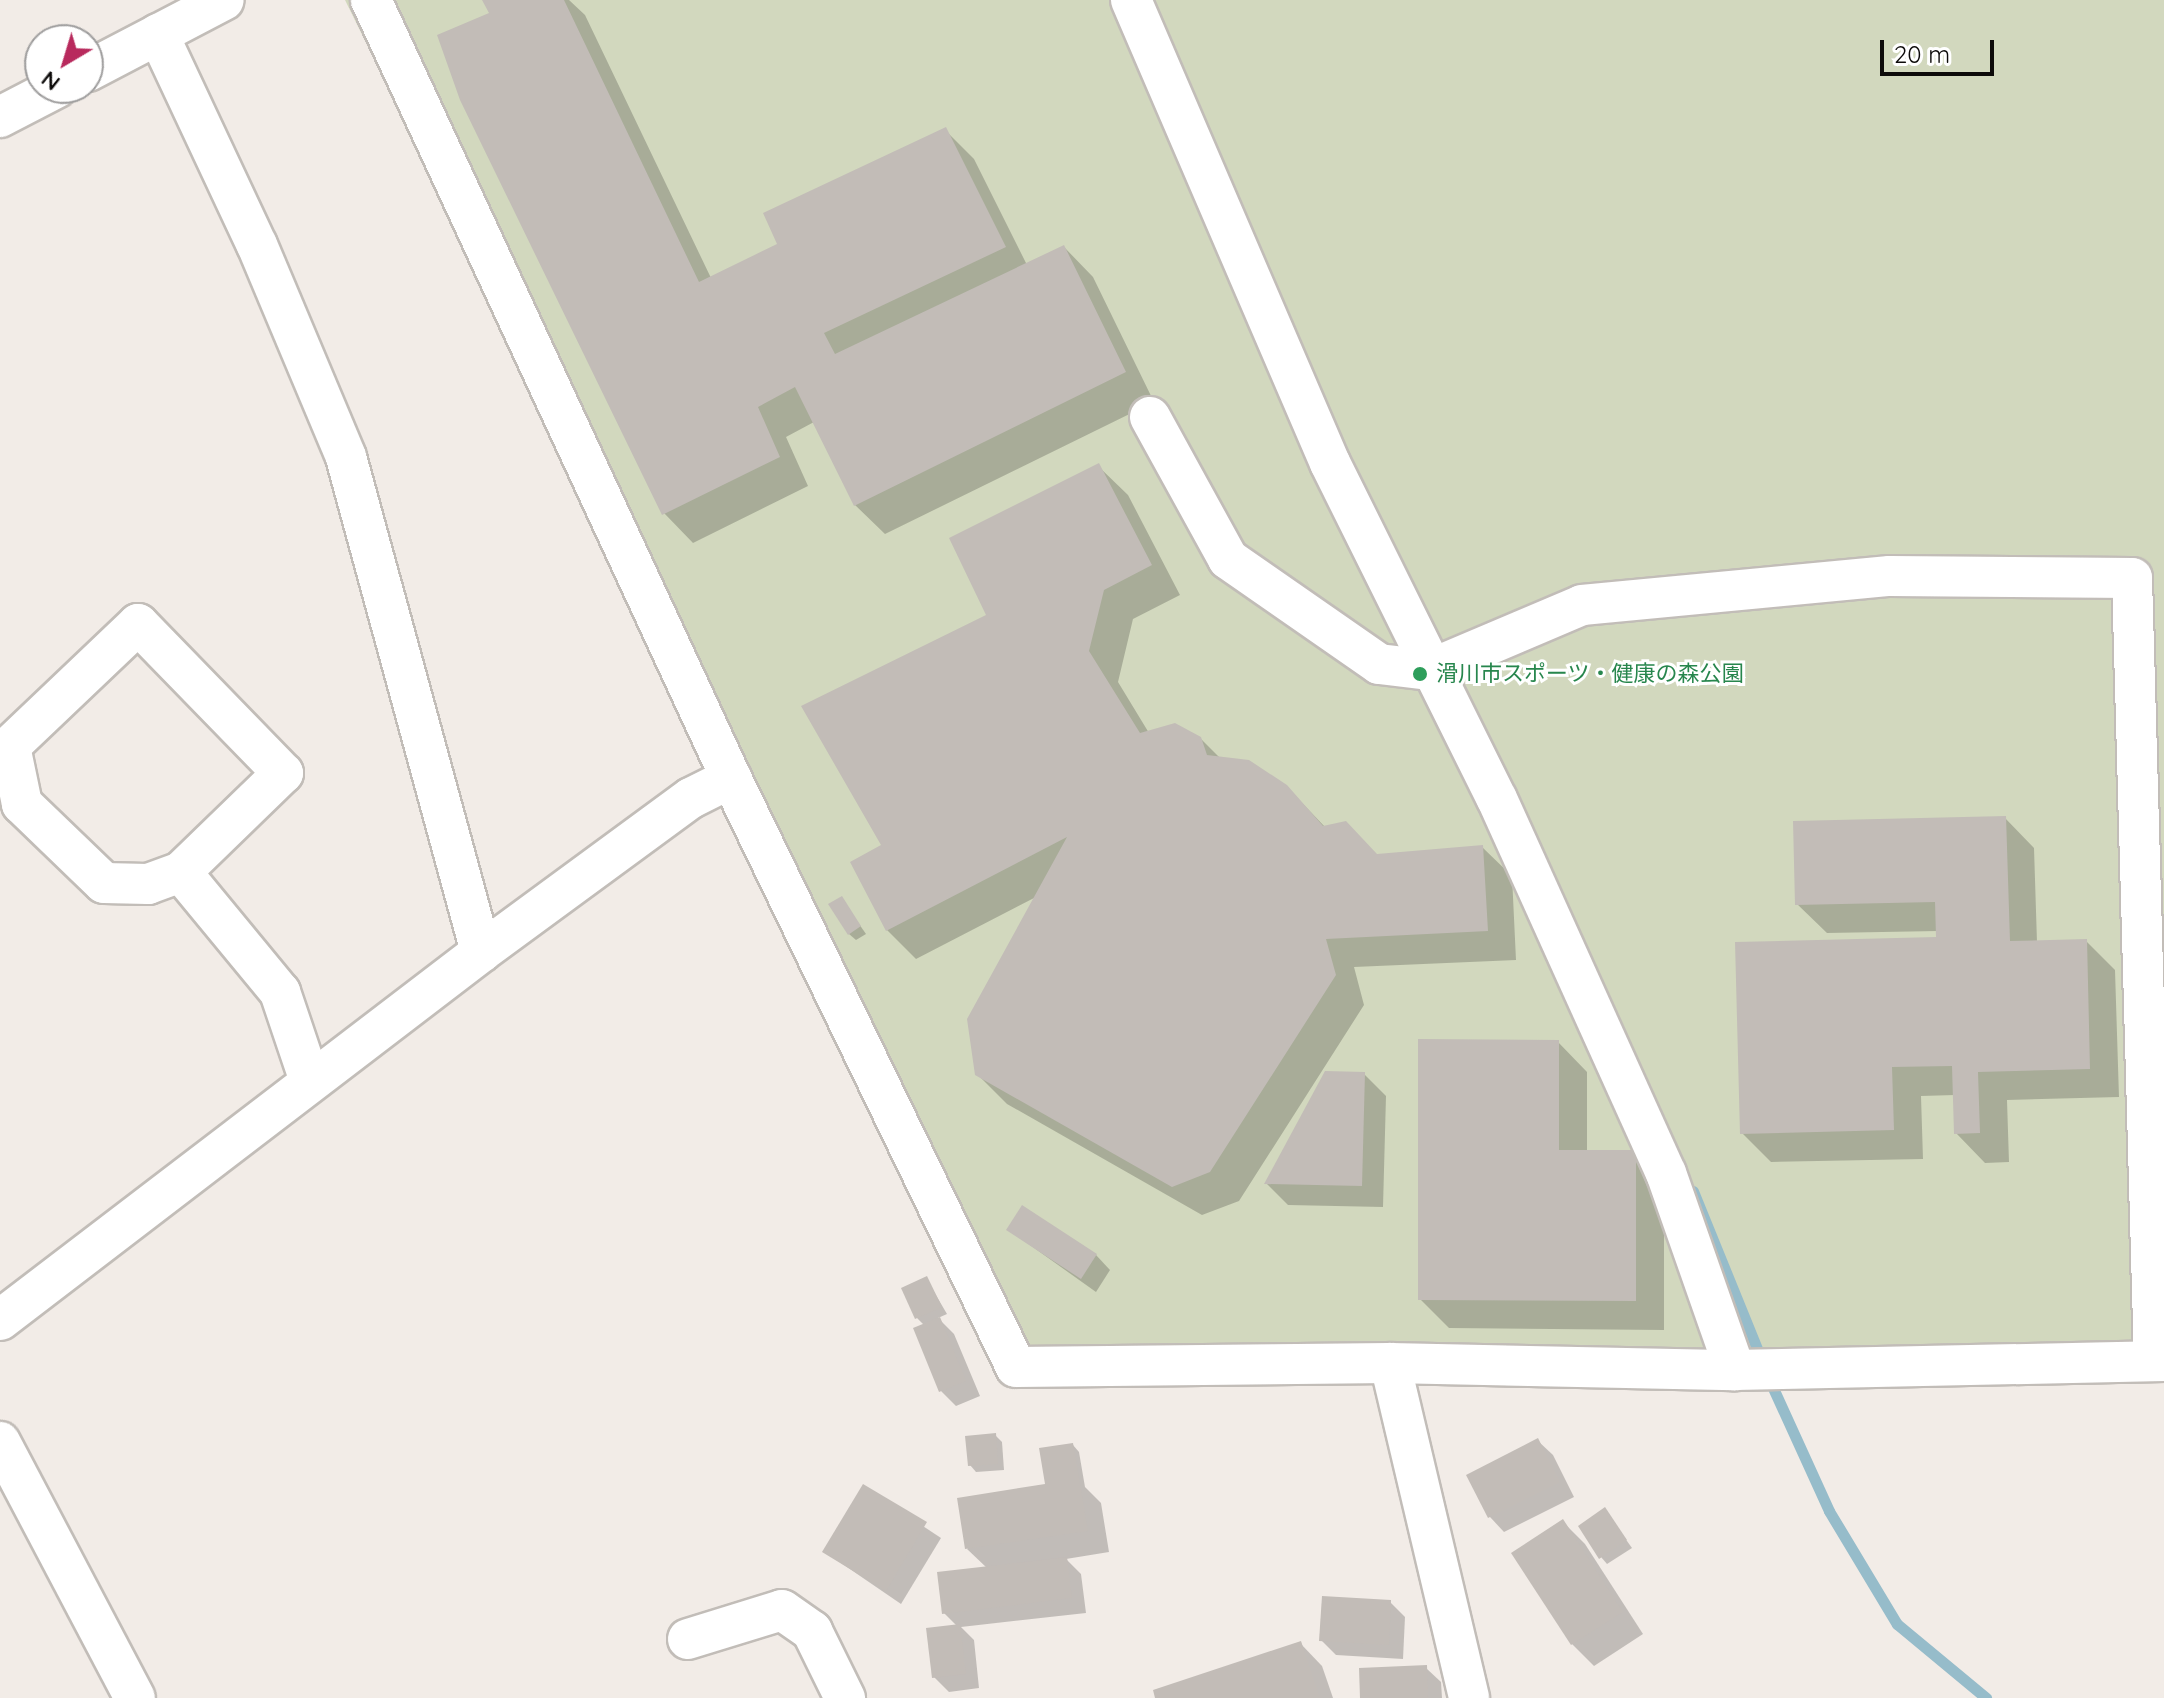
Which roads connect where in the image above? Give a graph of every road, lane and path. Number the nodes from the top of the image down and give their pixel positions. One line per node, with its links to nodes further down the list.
1 (224, 0): 4 (street)
2 (371, 0): 11 (street)
3 (1131, 0): 10 (street)
4 (158, 34): 5 (street); 13 (street)
5 (104, 63)
6 (25, 104): 7 (street)
7 (0, 117)
8 (1150, 417): 10 (street)
9 (2148, 577): 10 (street); 16 (street)
10 (1429, 670): 18 (street)
11 (731, 778): 13 (street); 17 (street)
12 (181, 872): 12 (street); 14 (street)
13 (481, 952): 14 (street)
14 (310, 1081): 15 (street)
15 (0, 1320)
16 (2159, 1361): 18 (street)
17 (1390, 1363): 18 (street); 23 (street)
18 (1735, 1370)
19 (0, 1442): 21 (street)
20 (688, 1639): 22 (street)
21 (135, 1698)
22 (845, 1698)
23 (1469, 1698)

